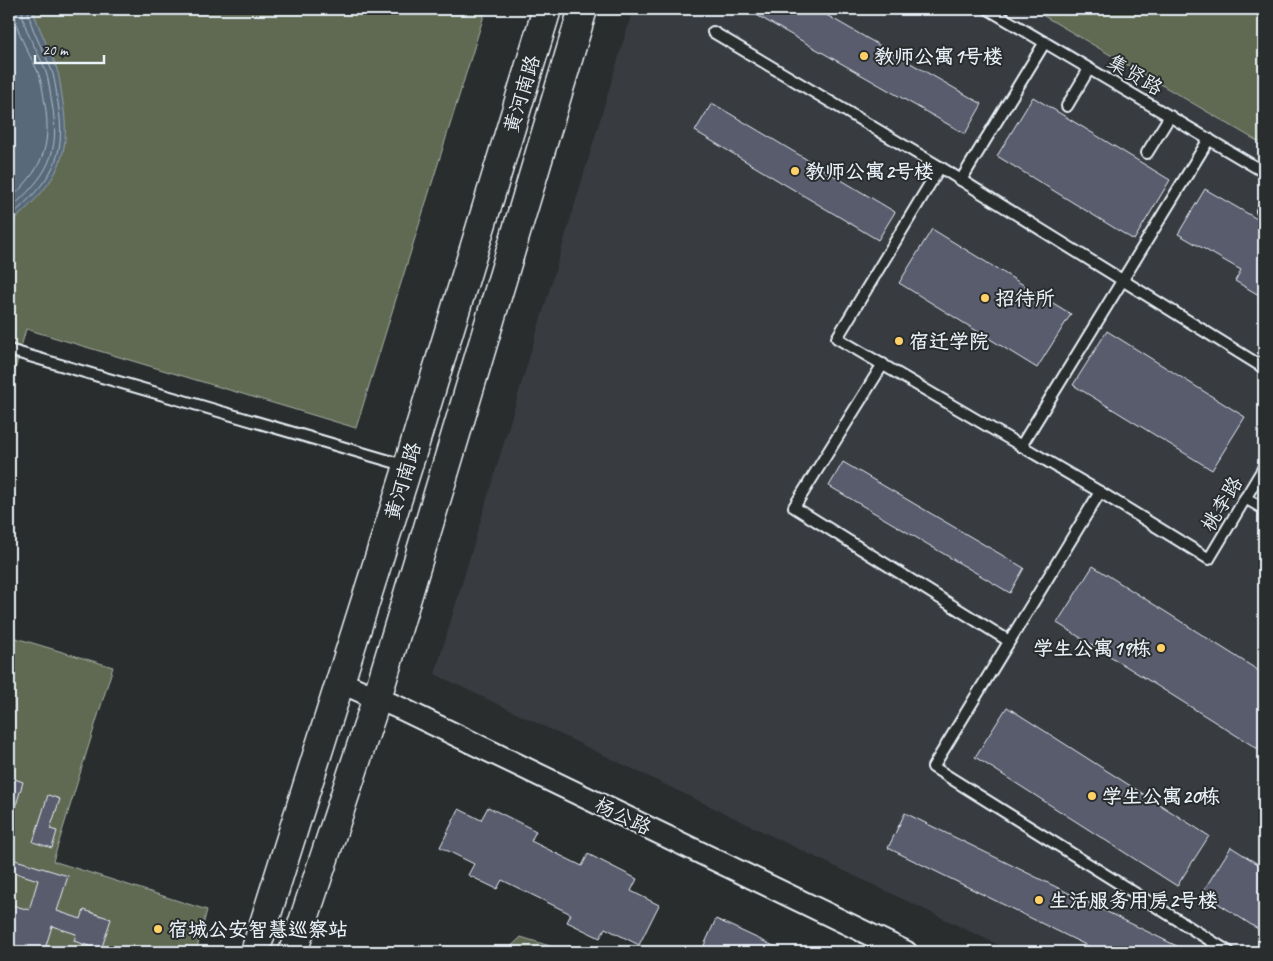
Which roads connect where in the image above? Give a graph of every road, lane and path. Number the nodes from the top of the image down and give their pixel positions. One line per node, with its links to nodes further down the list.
1 (548, 9): 19 (main road, 黄河南路)
2 (583, 9): 26 (main road, 黄河南路)
3 (988, 9): 5 (lane, 集贤路)
4 (713, 32): 11 (lane)
5 (1045, 42): 6 (lane, 集贤路); 13 (lane)
6 (1089, 69): 7 (lane); 8 (lane, 集贤路)
7 (1067, 106)
8 (1170, 116): 9 (lane, 集贤路); 10 (lane)
9 (1209, 139): 12 (lane, 集贤路); 14 (lane)
10 (1147, 153)
11 (940, 167): 13 (lane); 16 (lane)
12 (1264, 172)
13 (961, 180): 14 (lane)
14 (1123, 280): 17 (lane); 18 (lane)
15 (9, 350): 19 (lane)
16 (883, 364): 18 (lane); 24 (lane)
17 (1264, 368)
18 (1021, 446): 21 (lane)
19 (408, 466): 25 (main road, 黄河南路)
20 (1264, 467): 22 (lane, 桃李路)
21 (1100, 492): 22 (lane, 桃李路); 24 (lane)
22 (1245, 498): 23 (lane)
23 (1264, 509)
24 (1010, 641): 30 (lane)
25 (340, 682): 26 (street, 杨公路); 27 (main road, 黄河南路)
26 (377, 698): 28 (main road, 黄河南路); 29 (street, 杨公路)
27 (255, 952)
28 (293, 952)
29 (906, 952)
30 (1229, 952)

